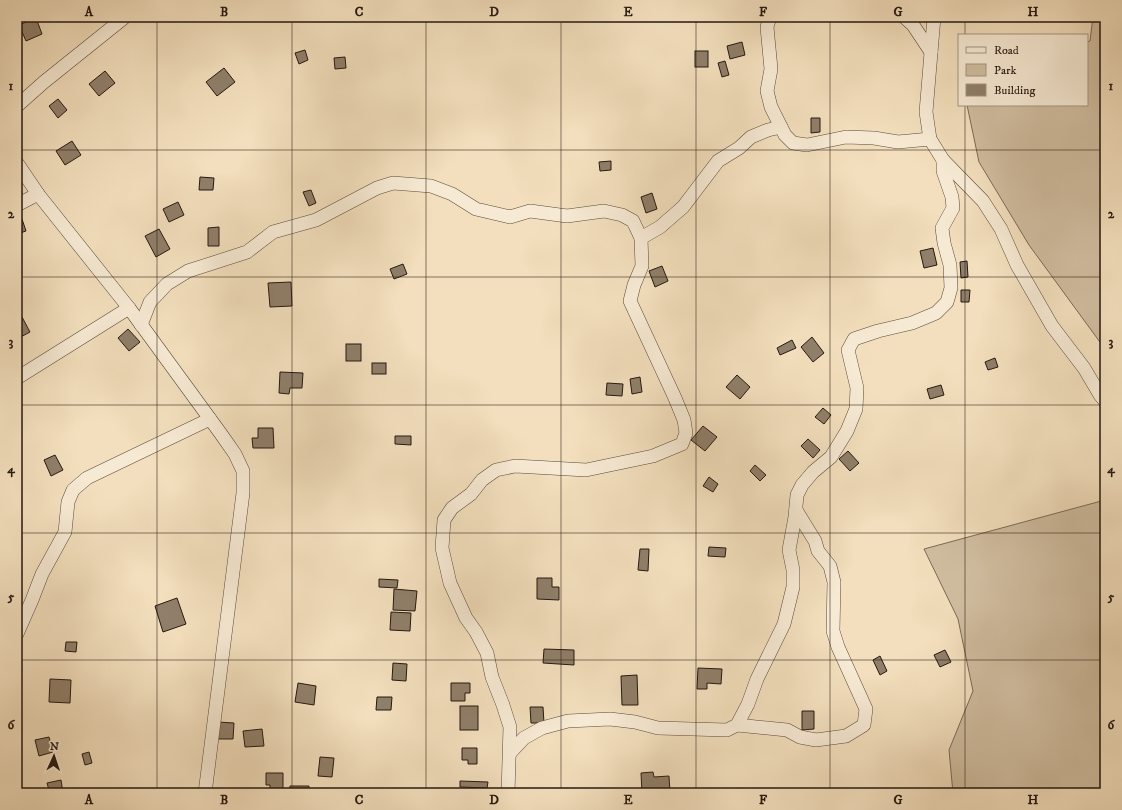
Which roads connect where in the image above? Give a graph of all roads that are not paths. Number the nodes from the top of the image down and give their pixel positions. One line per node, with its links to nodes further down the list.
1 (126, 17): 6 (street)
2 (770, 17): 7 (street)
3 (904, 17): 5 (street)
4 (934, 17): 5 (street)
5 (931, 52): 8 (street)
6 (17, 106)
7 (781, 127): 8 (street); 13 (street)
8 (930, 139): 9 (street)
9 (943, 160): 17 (street); 19 (street)
10 (17, 162): 11 (street)
11 (38, 194): 12 (street); 14 (street)
12 (17, 205)
13 (641, 238): 15 (street); 22 (street)
14 (129, 308): 15 (street); 16 (street)
15 (141, 325): 18 (street)
16 (17, 378)
17 (1105, 401)
18 (210, 419): 20 (street); 23 (street)
19 (796, 510): 21 (street); 21 (street)
20 (17, 634)
21 (737, 725): 22 (street)
22 (510, 754): 24 (street)
23 (205, 793)
24 (508, 793)

